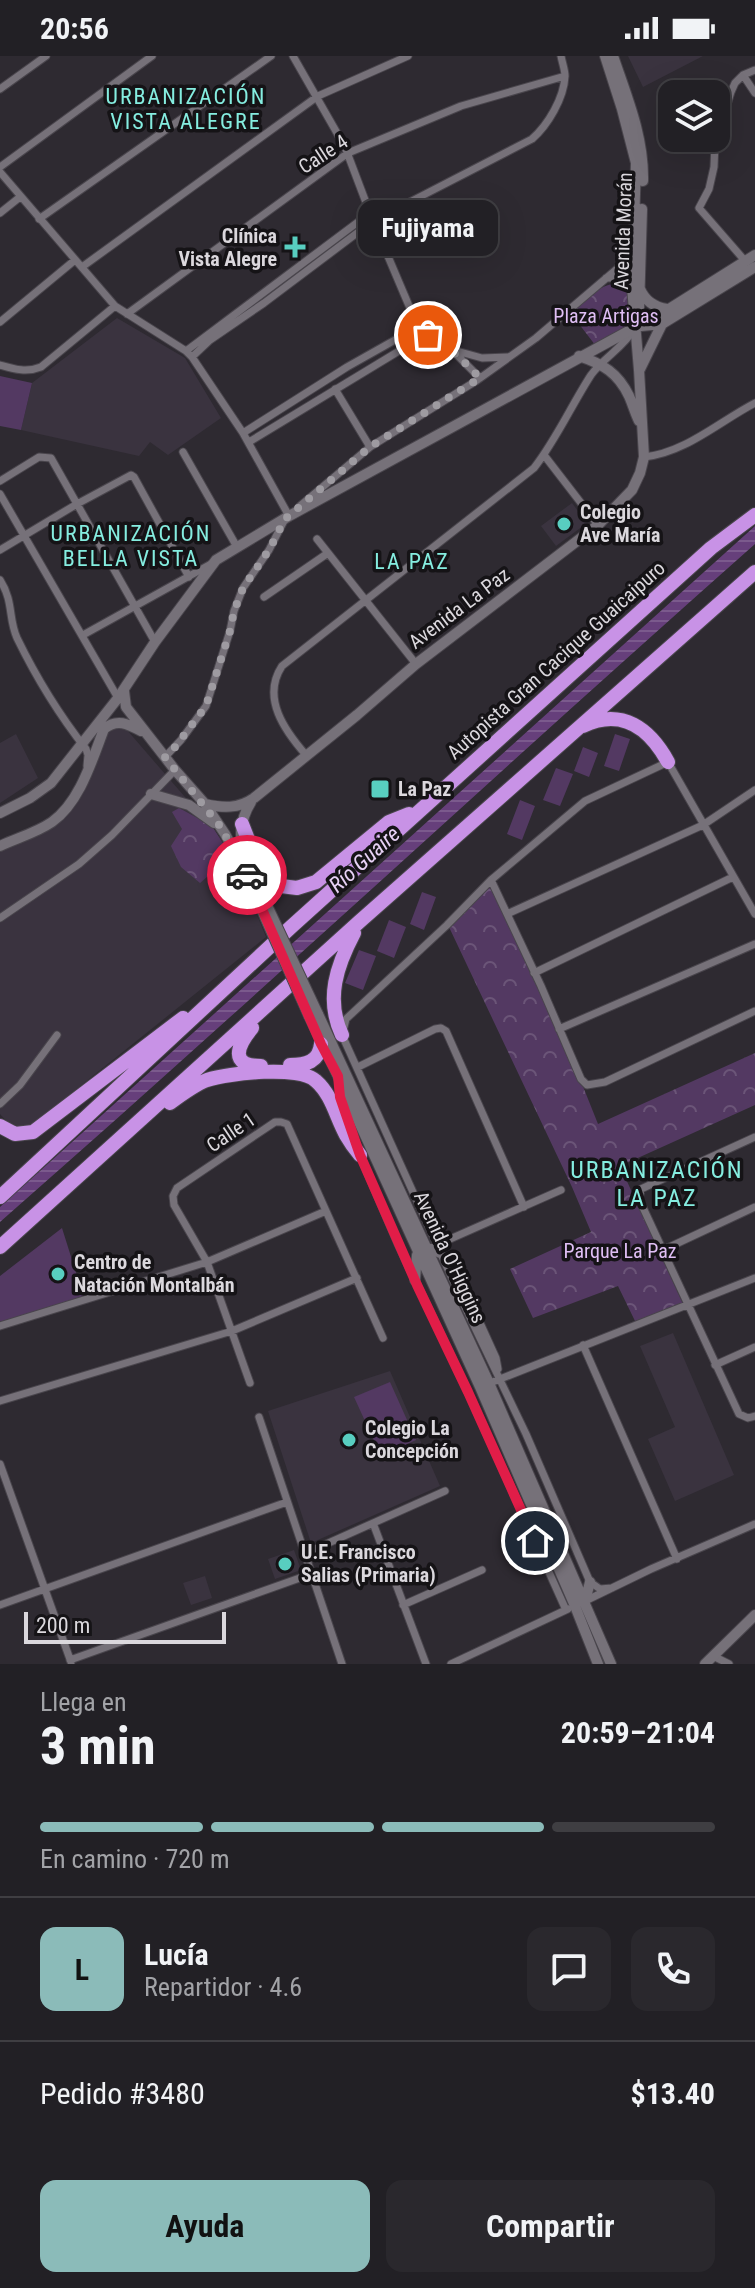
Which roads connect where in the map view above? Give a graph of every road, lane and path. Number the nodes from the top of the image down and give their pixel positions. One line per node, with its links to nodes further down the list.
1 (46, 56): 12 (street)
2 (152, 56): 16 (street)
3 (271, 56): 20 (street)
4 (293, 56): 14 (street)
5 (408, 56): 14 (street)
6 (561, 56): 11 (street)
7 (605, 56): 21 (main road, Avenida Morán)
8 (613, 56): 26 (main road, Avenida Morán)
9 (755, 70): 10 (street)
10 (743, 75): 13 (street); 23 (street)
11 (565, 76): 15 (street, Calle 4); 19 (street)
12 (0, 89)
13 (755, 93)
14 (318, 96): 15 (street); 24 (street)
15 (348, 153): 19 (street); 29 (street, Calle 4)
16 (0, 170): 17 (street)
17 (20, 197): 18 (street); 20 (street)
18 (0, 213)
19 (372, 217): 32 (street); 35 (street)
20 (39, 219): 22 (street)
21 (634, 241): 25 (street); 26 (main road, Avenida Morán)
22 (75, 260): 24 (street); 30 (street)
23 (753, 265): 28 (main road); 31 (main road)
24 (82, 267): 27 (street)
25 (606, 278): 26 (street); 37 (street)
26 (636, 287): 28 (main road); 33 (main road, Avenida Morán)
27 (115, 306): 29 (street); 39 (street)
28 (669, 309): 33 (main road)
29 (127, 314): 35 (street)
30 (0, 322)
31 (662, 324): 33 (main road); 40 (main road)
32 (418, 327): 34 (street); 45 (street)
33 (635, 327): 36 (main road); 38 (street); 40 (main road, Avenida La Paz)
34 (428, 335): 37 (street); 41 (street); 42 (street)
35 (189, 354): 45 (street)
36 (579, 356): 38 (main road); 55 (main road)
37 (510, 357): 41 (street)
38 (600, 363): 44 (main road, Avenida La Paz); 49 (street)
39 (0, 365)
40 (639, 370): 44 (main road, Avenida La Paz)
41 (480, 378): 47 (street)
42 (335, 389): 46 (street); 47 (street)
43 (755, 403): 50 (street)
44 (642, 425): 50 (main road, Avenida La Paz)
45 (243, 433): 46 (street)
46 (249, 442): 55 (street)
47 (370, 447): 55 (street)
48 (183, 452): 59 (street)
49 (544, 455): 56 (street); 67 (street)
50 (644, 457): 56 (main road, Avenida La Paz)
51 (0, 481): 53 (street)
52 (0, 494): 57 (street)
53 (77, 504): 57 (street); 64 (street); 68 (street)
54 (755, 515): 85 (highway, Autopista Gran Cacique Guaicaipuro)
55 (287, 517): 59 (main road); 77 (street)
56 (598, 525): 71 (main road, Avenida La Paz)
57 (24, 537): 60 (street); 69 (street)
58 (317, 539): 61 (street)
59 (237, 547): 62 (main road)
60 (0, 550)
61 (328, 553): 66 (street); 67 (street)
62 (216, 560): 64 (street); 70 (main road)
63 (755, 572): 73 (highway)
64 (189, 577): 68 (street)
65 (0, 580): 75 (street)
66 (264, 597)
67 (365, 601): 71 (street); 76 (street)
68 (135, 607): 69 (street); 70 (street)
69 (83, 635): 72 (street)
70 (155, 642): 72 (main road)
71 (416, 664): 76 (main road, Avenida La Paz)
72 (121, 693): 74 (main road, Avenida O'Higgins); 75 (main road)
73 (576, 730): 78 (highway); 97 (highway)
74 (147, 735): 77 (main road, Avenida O'Higgins); 80 (main road)
75 (82, 745): 80 (street); 86 (main road)
76 (306, 755): 83 (main road, Avenida La Paz)
77 (165, 757): 79 (main road, Avenida O'Higgins)
78 (668, 762): 88 (street); 93 (street)
79 (175, 770): 82 (street); 84 (main road, Avenida O'Higgins)
80 (86, 774): 90 (main road)
81 (755, 790): 88 (street)
82 (151, 794): 89 (main road); 96 (street)
83 (254, 798): 84 (main road, Avenida La Paz); 87 (main road, Avenida La Paz)
84 (205, 804): 89 (main road, Avenida O'Higgins)
85 (420, 810): 87 (highway); 101 (highway, Autopista Gran Cacique Guaicaipuro)
86 (0, 813)
87 (242, 824): 91 (main road)
88 (703, 825): 92 (street); 94 (street)
89 (225, 834): 91 (main road, Avenida O'Higgins)
90 (0, 846)
91 (248, 870): 103 (main road, Avenida O'Higgins, bridge)
92 (733, 877): 95 (street); 99 (street)
93 (491, 880): 94 (street); 106 (street)
94 (507, 914): 99 (street)
95 (755, 914)
96 (0, 918)
97 (359, 922): 100 (highway); 106 (highway)
98 (755, 944): 104 (street)
99 (534, 973): 104 (street)
100 (272, 1002): 107 (highway); 111 (highway)
101 (202, 1010): 112 (highway); 116 (highway, Autopista Gran Cacique Guaicaipuro)
102 (755, 1011): 104 (street)
103 (313, 1015): 107 (main road, Avenida O'Higgins); 121 (main road, Avenida O'Higgins)
104 (559, 1029)
105 (57, 1035): 110 (street)
106 (342, 1035): 108 (street, Avenida O'Higgins)
107 (321, 1044): 109 (main road, Avenida O'Higgins)
108 (358, 1067): 117 (street); 121 (street, Avenida O'Higgins)
109 (338, 1076): 114 (street, Avenida O'Higgins); 121 (main road, Avenida O'Higgins)
110 (0, 1104)
111 (139, 1121): 114 (highway); 120 (highway)
112 (0, 1126)
113 (755, 1137): 122 (street)
114 (360, 1155): 126 (street, Avenida O'Higgins)
115 (561, 1190): 117 (street)
116 (0, 1197)
117 (524, 1207): 121 (street)
118 (755, 1207): 122 (street)
119 (326, 1211): 123 (street); 123 (street, Calle 1); 124 (street, Calle 1)
120 (0, 1247)
121 (427, 1249): 126 (main road); 134 (street); 136 (main road, Avenida O'Higgins)
122 (663, 1250): 127 (street)
123 (207, 1262): 128 (street); 129 (street, Calle 1)
124 (357, 1278): 129 (street); 130 (street, Calle 1)
125 (755, 1278): 127 (street)
126 (415, 1280): 137 (street, Avenida O'Higgins)
127 (688, 1306): 131 (street); 133 (street)
128 (0, 1326)
129 (232, 1331): 135 (street, Calle 1); 138 (street)
130 (383, 1338)
131 (583, 1345): 134 (street); 147 (street)
132 (755, 1347): 133 (street)
133 (715, 1365): 139 (street)
134 (500, 1379): 136 (street); 150 (street)
135 (250, 1383)
136 (484, 1385): 137 (street); 155 (main road, Avenida O'Higgins)
137 (468, 1392): 155 (street, Avenida O'Higgins)
138 (0, 1401)
139 (755, 1416)
140 (259, 1417): 143 (street)
141 (0, 1464): 151 (street)
142 (445, 1491): 144 (street)
143 (287, 1502): 146 (street); 151 (street)
144 (373, 1523): 146 (street); 154 (street)
145 (755, 1524): 147 (street)
146 (306, 1553): 149 (street)
147 (677, 1559): 152 (street)
148 (482, 1570): 154 (street)
149 (311, 1574): 158 (street); 159 (street)
150 (590, 1582): 152 (street); 155 (main road)
151 (45, 1588): 153 (street); 158 (street)
152 (612, 1588): 155 (street)
153 (0, 1605)
154 (403, 1605): 160 (street)
155 (575, 1606): 161 (street); 162 (main road, Avenida O'Higgins); 163 (main road, Avenida O'Higgins)
156 (755, 1615): 157 (main road)
157 (709, 1660): 164 (street)
158 (71, 1662)
159 (342, 1664)
160 (426, 1664)
161 (451, 1664)
162 (598, 1664)
163 (611, 1664)
164 (729, 1664)

